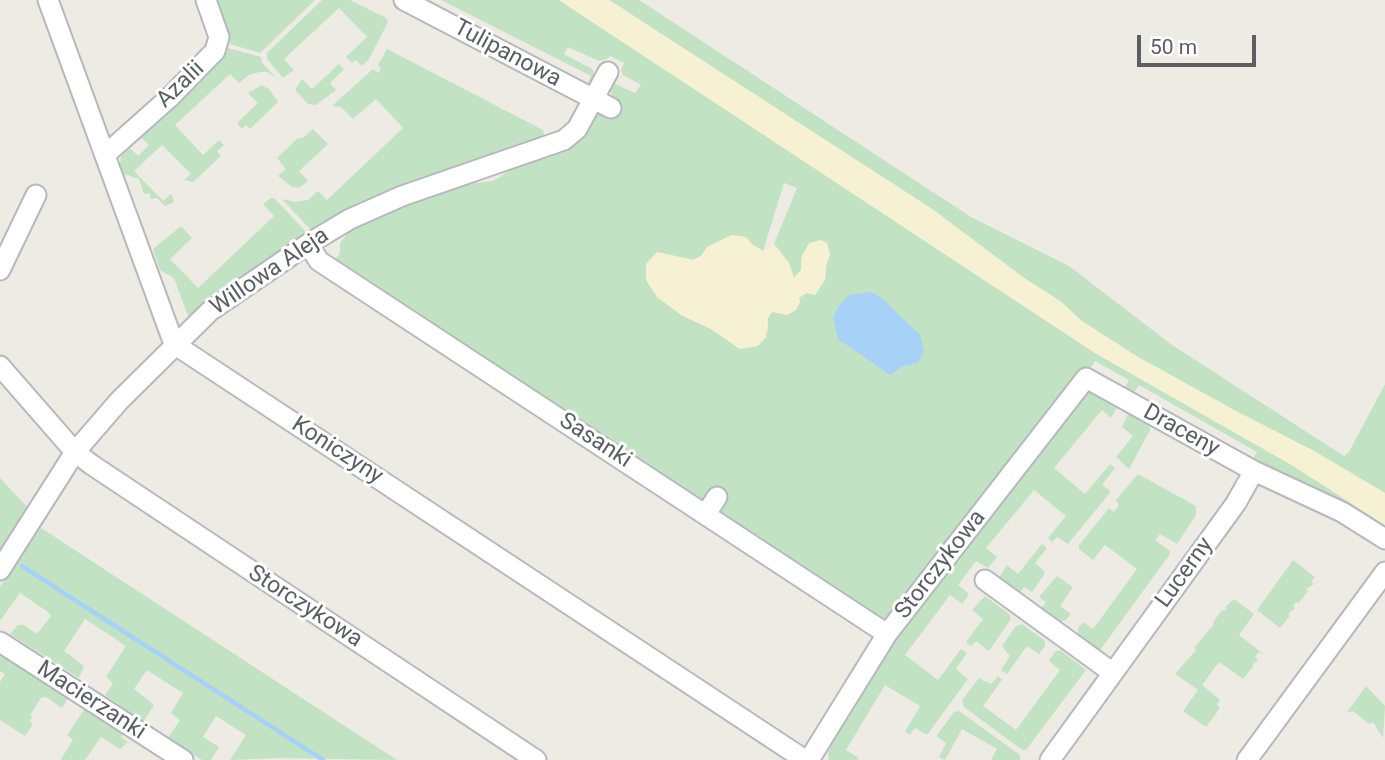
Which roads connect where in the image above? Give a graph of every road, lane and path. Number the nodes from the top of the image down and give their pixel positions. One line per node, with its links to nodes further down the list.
1 (48, 0): 6 (street)
2 (206, 0): 6 (street, Azalii)
3 (404, 0): 5 (street, Tulipanowa)
4 (608, 72): 5 (street, Willowa Aleja)
5 (602, 103): 8 (street, Willowa Aleja)
6 (105, 155): 10 (street)
7 (36, 195): 9 (street)
8 (308, 244): 10 (street, Willowa Aleja); 16 (street, Sasanki)
9 (0, 270)
10 (174, 344): 13 (street, Willowa Aleja); 26 (street, Koniczyny)
11 (0, 366): 13 (street, Storczykowa)
12 (1086, 378): 14 (street, Draceny); 21 (street, Storczykowa)
13 (75, 452): 18 (street, Willowa Aleja); 25 (street, Storczykowa)
14 (1254, 471): 17 (street, Draceny); 23 (street, Lucerny)
15 (717, 497): 16 (street)
16 (706, 514): 21 (street, Sasanki)
17 (1385, 539)
18 (0, 570)
19 (1385, 572): 28 (street)
20 (985, 580): 23 (street)
21 (887, 634): 26 (street, Storczykowa)
22 (0, 642): 24 (street, Macierzanki)
23 (1113, 673): 27 (street, Lucerny)
24 (183, 760)
25 (536, 760)
26 (807, 760)
27 (1050, 760)
28 (1247, 760)

